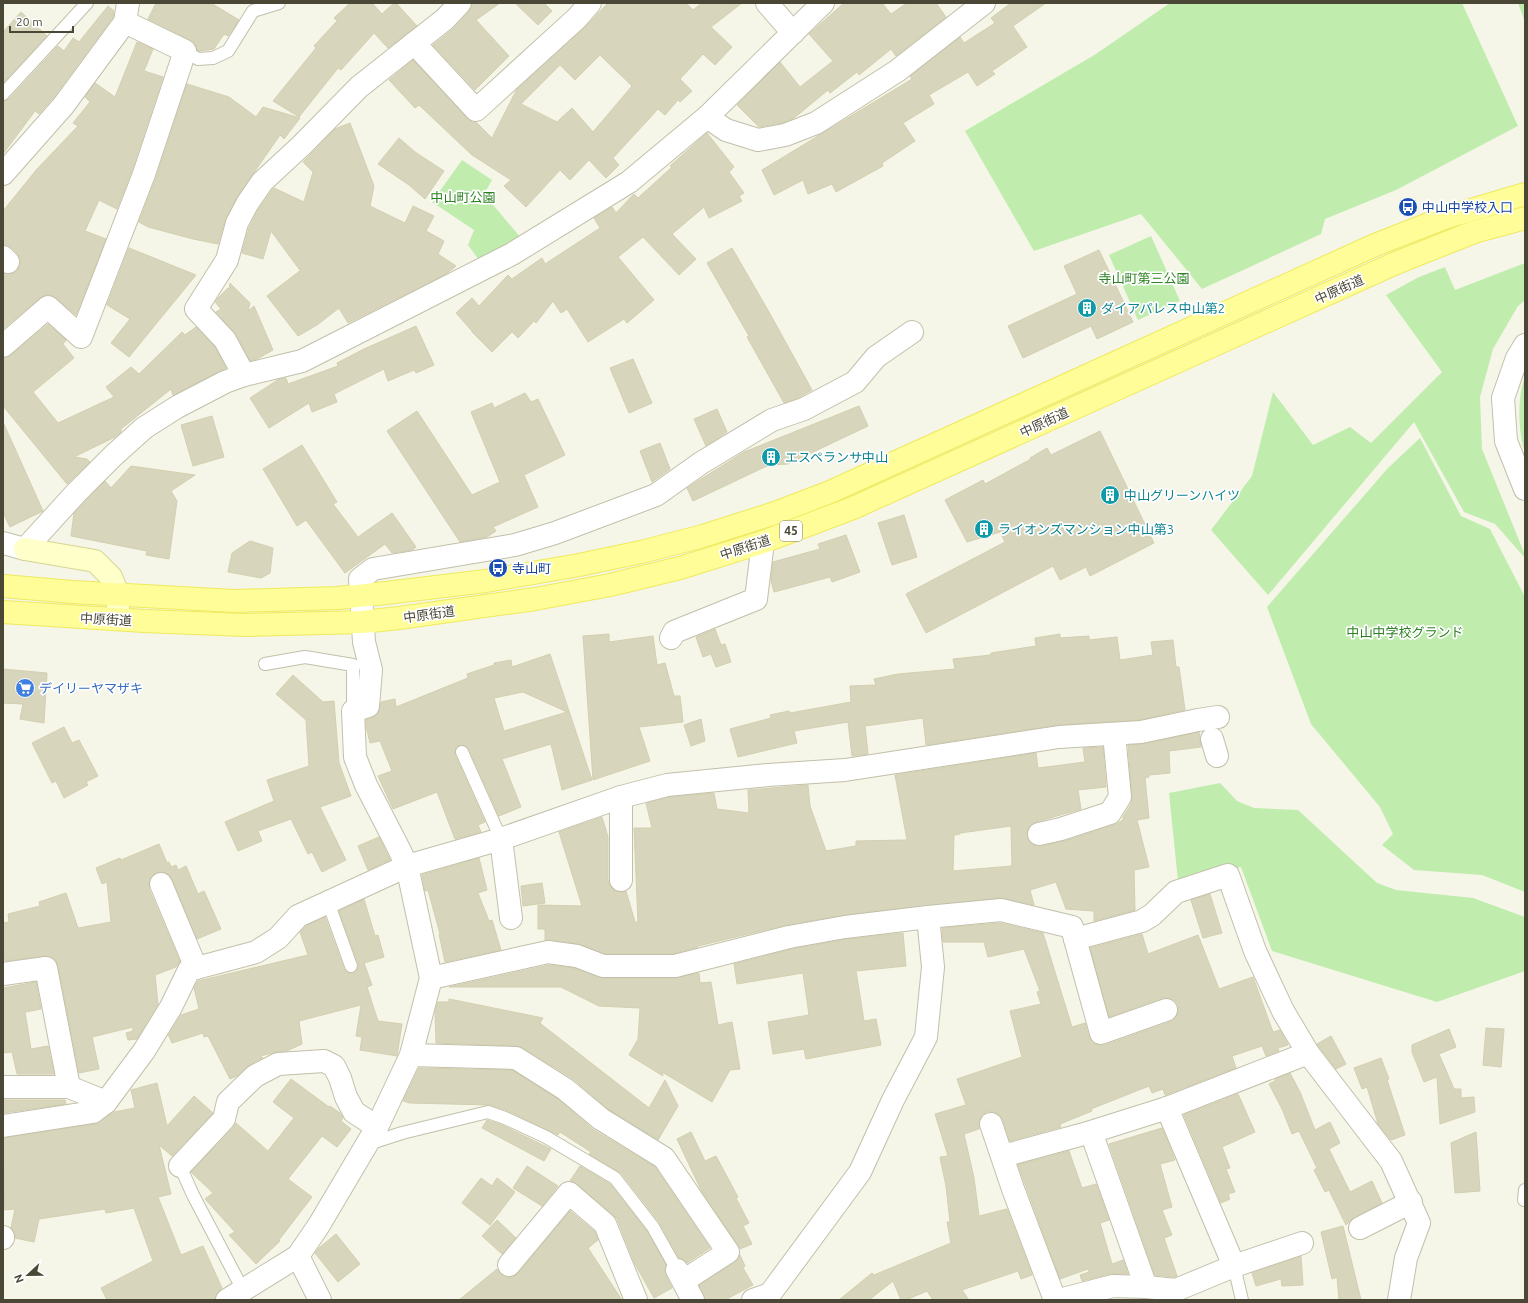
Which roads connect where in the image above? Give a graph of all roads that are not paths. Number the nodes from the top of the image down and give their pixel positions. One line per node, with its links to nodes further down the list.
1 (87, 3): 12 (lane)
2 (279, 3): 11 (lane)
3 (460, 3): 10 (street)
4 (590, 3): 10 (street)
5 (767, 3): 9 (street)
6 (823, 3): 9 (street)
7 (984, 3): 13 (street)
8 (126, 13): 11 (street); 14 (street)
9 (792, 33): 13 (street)
10 (414, 43): 20 (street)
11 (185, 51): 19 (street)
12 (3, 94)
13 (707, 117): 20 (street)
14 (3, 174)
15 (1525, 194): 27 (main road, 中原街道 / 45)
16 (1525, 218): 23 (main road, 中原街道 / 45)
17 (912, 332): 27 (street)
18 (1525, 345): 21 (street)
19 (3, 346)
20 (244, 375): 24 (street)
21 (1525, 489)
22 (3, 542): 24 (street)
23 (763, 542): 30 (main road, 中原街道 / 45); 31 (street)
24 (25, 549): 26 (street)
25 (3, 586): 26 (main road, 中原街道 / 45)
26 (118, 594): 27 (main road, 中原街道 / 45); 29 (street)
27 (361, 595): 30 (street)
28 (3, 612): 29 (main road, 中原街道 / 45)
29 (118, 619): 30 (main road, 中原街道 / 45)
30 (362, 622): 33 (street)
31 (671, 638)
32 (265, 664): 33 (lane)
33 (353, 711): 40 (street)
34 (1213, 733): 35 (street)
35 (1114, 734): 37 (street); 38 (street)
36 (462, 752): 39 (lane)
37 (621, 798): 39 (street); 41 (street)
38 (1039, 834)
39 (501, 839): 40 (street); 45 (street)
40 (407, 866): 43 (street); 50 (street)
41 (620, 880)
42 (161, 884): 48 (street)
43 (328, 902): 47 (lane); 48 (street)
44 (928, 917): 46 (street); 50 (street); 76 (street)
45 (511, 918)
46 (1075, 939): 51 (street); 52 (street)
47 (351, 966)
48 (196, 968): 56 (street)
49 (3, 974): 55 (street)
50 (431, 978): 53 (street)
51 (1166, 1010)
52 (1308, 1053): 57 (street); 64 (street)
53 (411, 1055): 61 (street); 70 (street)
54 (3, 1087): 55 (street)
55 (69, 1087): 56 (street)
56 (106, 1102): 59 (street)
57 (1167, 1108): 60 (street); 69 (street)
58 (991, 1124): 62 (street)
59 (3, 1126)
60 (1091, 1132): 62 (street); 71 (street)
61 (372, 1136): 63 (street); 67 (street); 70 (lane)
62 (1003, 1156): 77 (street)
63 (180, 1166): 72 (lane)
64 (1411, 1202): 65 (street); 80 (street)
65 (1360, 1228)
66 (1302, 1243): 69 (street)
67 (298, 1256): 72 (street); 73 (street)
68 (509, 1264): 74 (street)
69 (1234, 1266): 71 (street); 79 (lane)
70 (684, 1273): 75 (street)
71 (1146, 1287): 78 (street)
72 (235, 1295)
73 (320, 1300)
74 (636, 1300)
75 (693, 1300)
76 (753, 1300)
77 (1055, 1300)
78 (1059, 1300)
79 (1242, 1300)
80 (1399, 1300)

